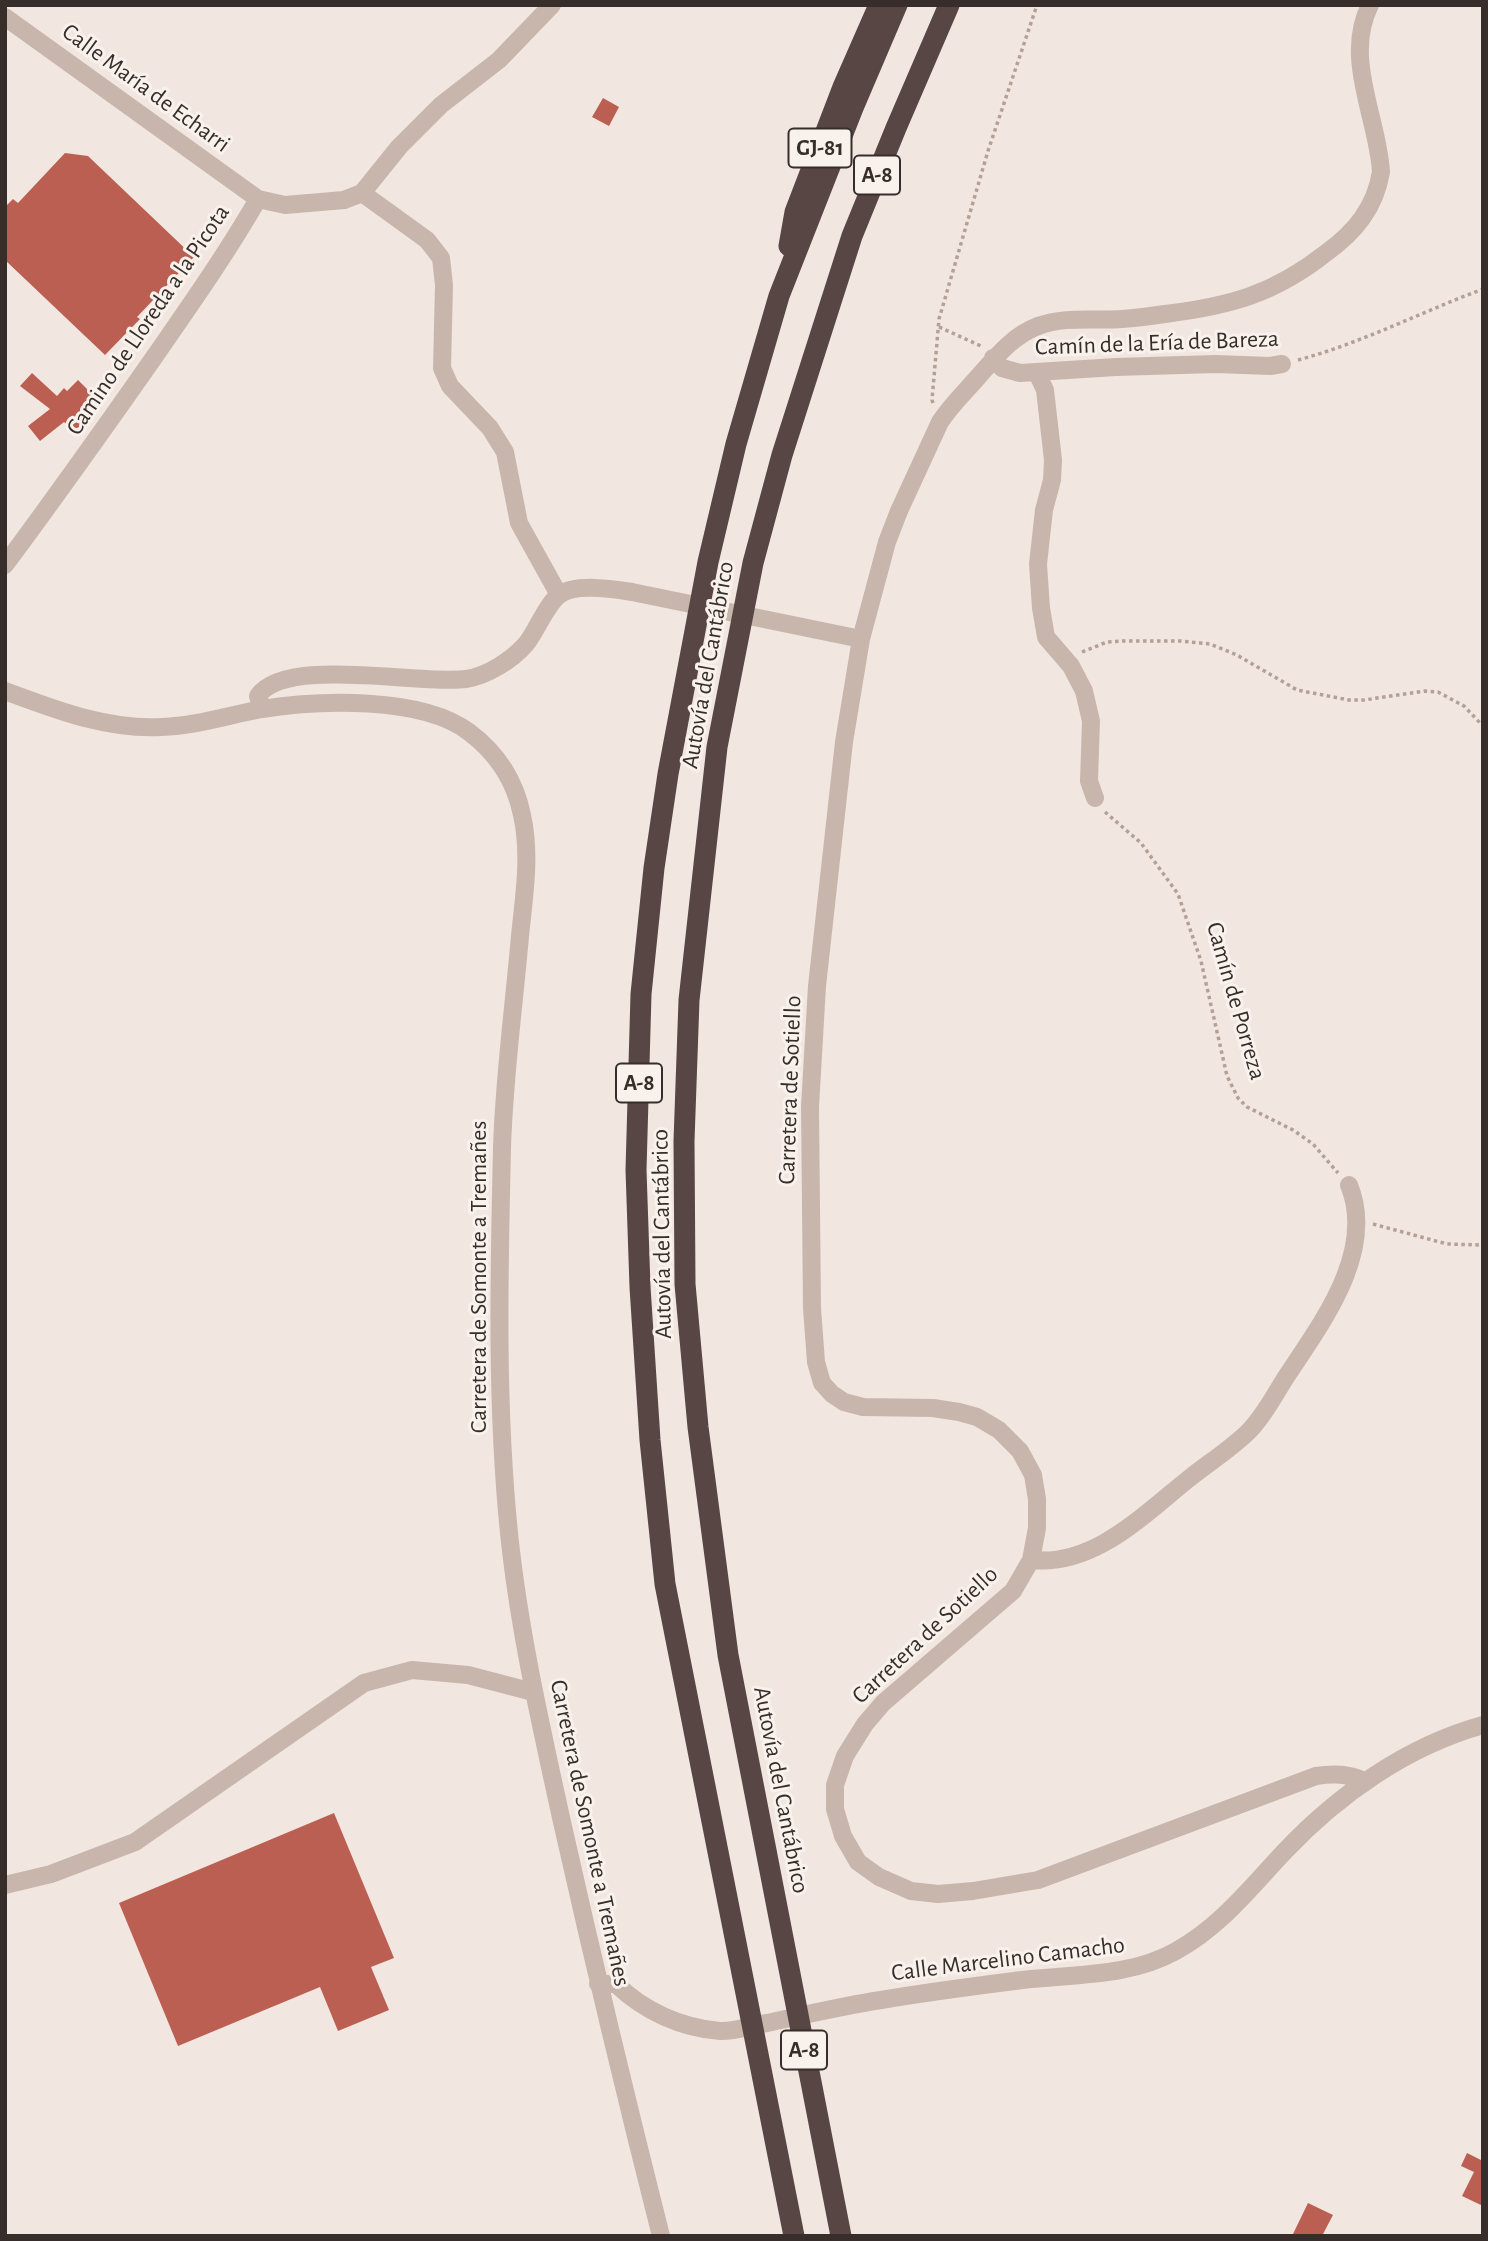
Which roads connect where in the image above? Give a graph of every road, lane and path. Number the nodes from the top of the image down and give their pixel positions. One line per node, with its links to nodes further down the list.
1 (15, 5): 8 (street)
2 (552, 5): 9 (street)
3 (879, 5): 12 (highway, GJ-81)
4 (897, 5): 12 (highway, Autovía del Cantábrico / A-8)
5 (949, 5): 37 (highway, Autovía del Cantábrico / A-8)
6 (1037, 5): 13 (path)
7 (1370, 5): 14 (street, Carretera de Sotiello)
8 (6, 18): 10 (street, Calle María de Echarri)
9 (362, 193): 10 (street, Camino de Lloreda a la Picota); 19 (street)
10 (258, 199): 18 (street, Camino de Lloreda a la Picota)
11 (1483, 289): 15 (path, Camín de la Ería de Bareza)
12 (779, 296): 36 (highway, Autovía del Cantábrico / A-8)
13 (939, 327): 14 (path); 17 (path)
14 (993, 358): 16 (street, Camín de la Ería de Bareza); 17 (street, Carretera de Sotiello)
15 (1282, 364): 16 (street, Camín de la Ería de Bareza)
16 (1037, 373): 21 (street)
17 (941, 421): 20 (street, Carretera de Sotiello)
18 (5, 565)
19 (559, 595): 20 (street); 23 (street)
20 (861, 639): 29 (street, Carretera de Sotiello)
21 (1066, 661): 24 (path); 25 (street)
22 (5, 691): 23 (street, Carretera de Somonte a Tremañes)
23 (262, 709): 30 (street, Carretera de Somonte a Tremañes)
24 (1483, 726)
25 (1095, 798): 26 (path, Camín de Porreza)
26 (1349, 1185): 27 (street)
27 (1358, 1220): 28 (path); 29 (street)
28 (1483, 1245)
29 (1031, 1560): 32 (street, Carretera de Sotiello)
30 (533, 1692): 33 (street); 34 (street, Carretera de Somonte a Tremañes)
31 (1483, 1725): 32 (street, Calle Marcelino Camacho)
32 (1365, 1781): 34 (street, Calle Marcelino Camacho)
33 (5, 1885)
34 (598, 1984): 35 (street, Carretera de Somonte a Tremañes)
35 (661, 2236)
36 (794, 2236)
37 (841, 2236)

